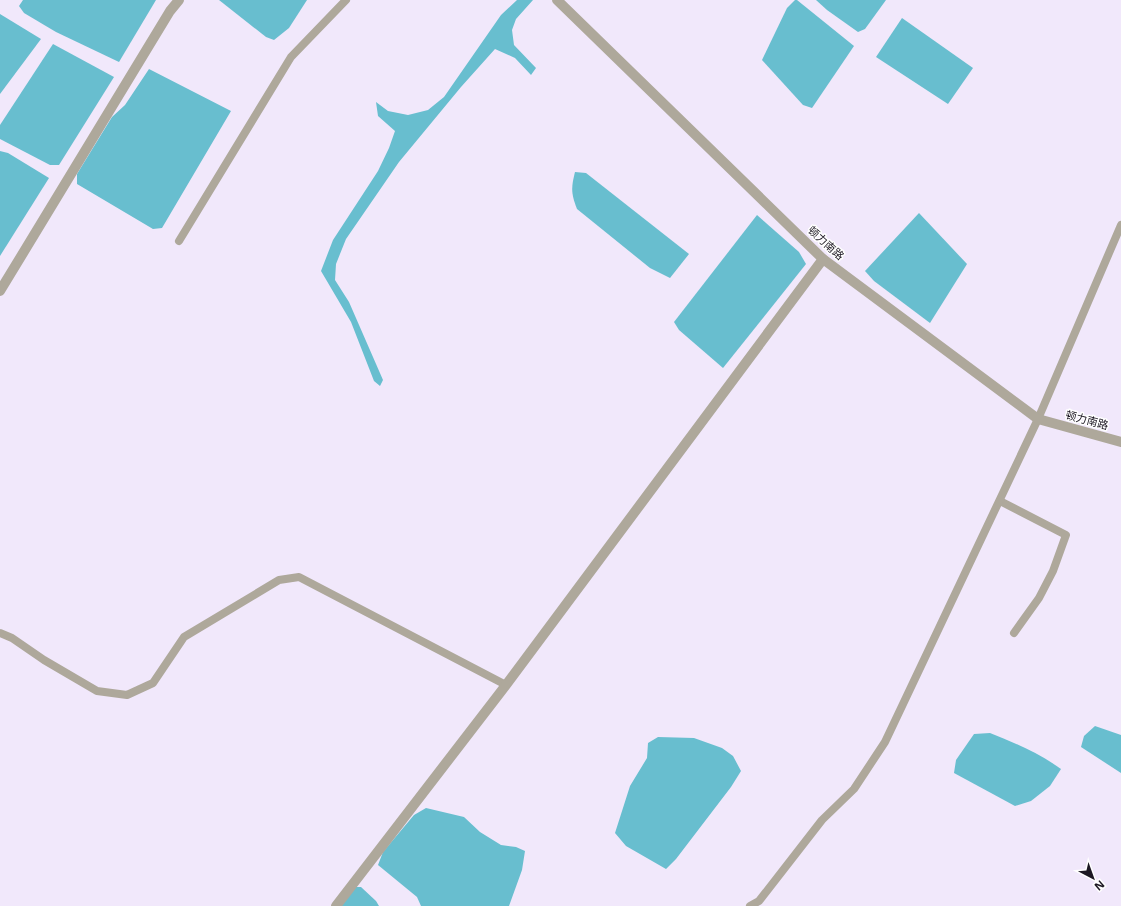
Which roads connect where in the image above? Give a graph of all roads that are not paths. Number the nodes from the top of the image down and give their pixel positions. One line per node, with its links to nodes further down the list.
1 (179, 0): 7 (street)
2 (346, 0): 5 (street)
3 (557, 0): 6 (street, 顿力南路)
4 (1121, 224): 8 (street)
5 (179, 241)
6 (823, 259): 8 (street, 顿力南路); 13 (street)
7 (0, 291)
8 (1038, 419): 9 (street, 顿力南路); 10 (street)
9 (1121, 442)
10 (1000, 501): 11 (street); 15 (street)
11 (1014, 633)
12 (0, 634): 13 (street)
13 (506, 685): 14 (street)
14 (336, 906)
15 (750, 906)

